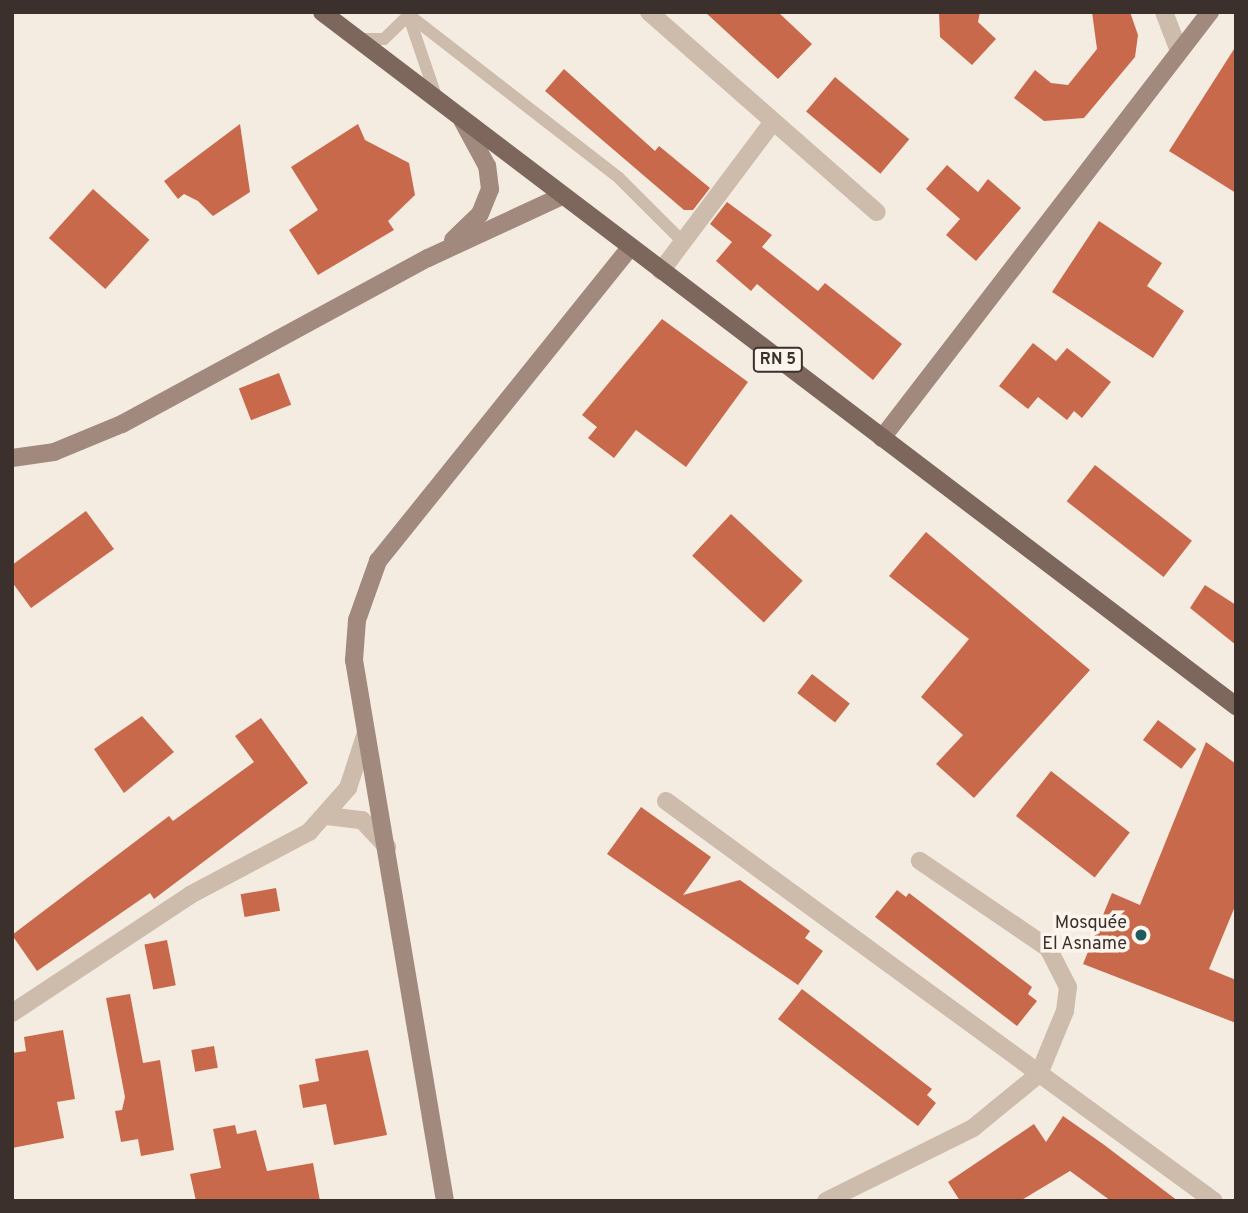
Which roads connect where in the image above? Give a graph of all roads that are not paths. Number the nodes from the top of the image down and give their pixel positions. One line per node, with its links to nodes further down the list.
1 (322, 12): 6 (main road, RN 5)
2 (649, 12): 10 (street)
3 (1164, 12): 7 (street)
4 (1210, 12): 7 (street)
5 (408, 14): 6 (lane); 8 (lane); 13 (lane)
6 (358, 40): 8 (main road, RN 5)
7 (1179, 51): 17 (street)
8 (437, 100): 9 (main road, RN 5)
9 (460, 117): 11 (main road, RN 5); 15 (street)
10 (774, 122): 12 (street); 13 (street)
11 (562, 196): 14 (main road, RN 5); 15 (street)
12 (877, 212)
13 (683, 242): 16 (street)
14 (630, 248): 16 (main road, RN 5); 20 (street)
15 (429, 258): 18 (street)
16 (661, 271): 17 (main road, RN 5)
17 (882, 438): 19 (main road, RN 5)
18 (12, 457)
19 (1236, 706)
20 (368, 726): 22 (street); 23 (street)
21 (666, 801): 26 (street)
22 (327, 817): 23 (street); 25 (street)
23 (390, 852): 27 (street)
24 (920, 861): 26 (street)
25 (12, 1013)
26 (1038, 1074): 28 (street); 29 (street)
27 (444, 1201)
28 (826, 1201)
29 (1214, 1201)

